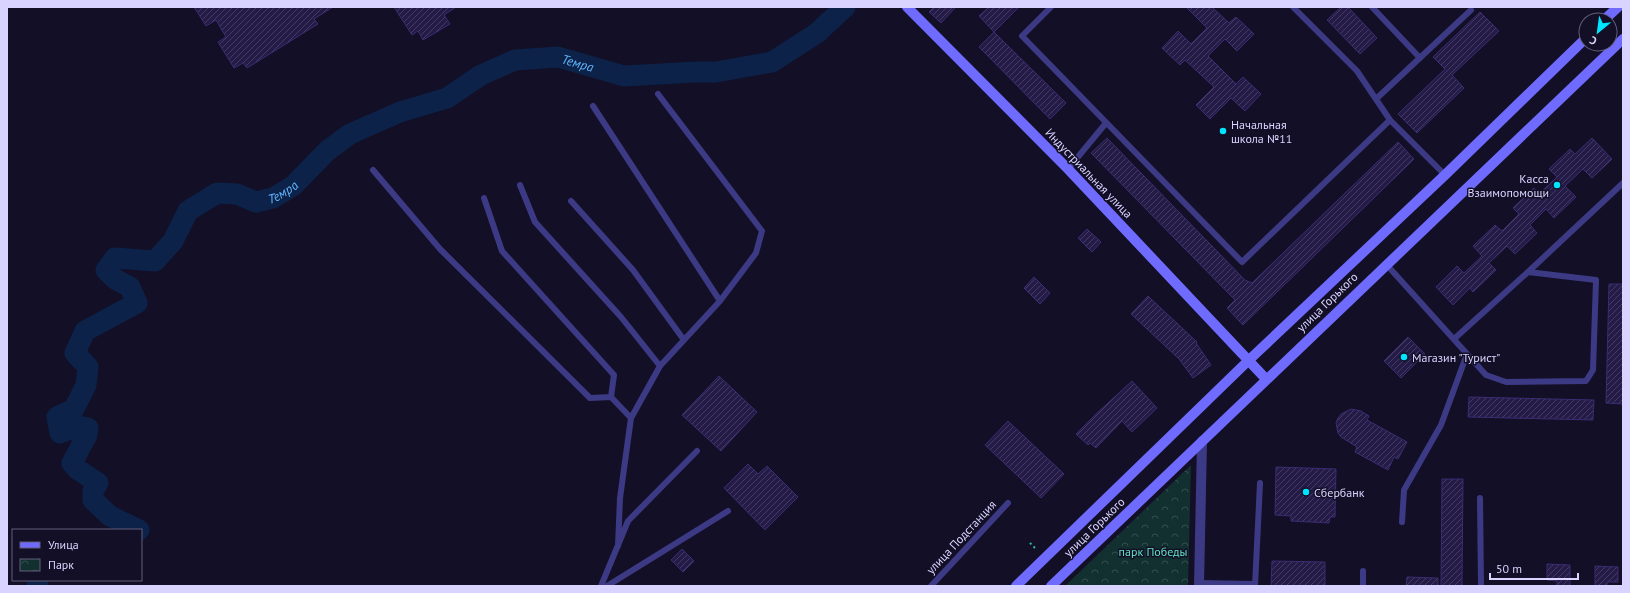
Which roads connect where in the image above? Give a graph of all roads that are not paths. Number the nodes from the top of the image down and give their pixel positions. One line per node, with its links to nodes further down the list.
1 (907, 7): 14 (main road, Индустриальная улица)
2 (1051, 7): 13 (lane)
3 (1293, 7): 10 (lane)
4 (1372, 7): 8 (lane)
5 (1471, 10): 8 (lane)
6 (1623, 39): 21 (main road, улица Горького)
7 (1578, 46): 16 (main road, улица Горького)
8 (1420, 58): 10 (lane)
9 (658, 94): 23 (lane)
10 (1376, 99): 12 (lane)
11 (593, 106): 23 (lane)
12 (1390, 120): 13 (lane); 16 (lane)
13 (1106, 123): 14 (lane)
14 (1068, 169): 27 (main road, Индустриальная улица)
15 (373, 170): 30 (lane)
16 (1445, 175): 27 (main road, улица Горького)
17 (1623, 183): 22 (lane)
18 (520, 185): 28 (lane)
19 (484, 198): 30 (lane)
20 (571, 201): 25 (lane)
21 (1386, 264): 24 (lane); 29 (main road, улица Горького)
22 (1528, 272): 24 (lane); 26 (lane)
23 (720, 302): 25 (lane)
24 (1454, 339): 26 (lane)
25 (684, 340): 28 (lane)
26 (1467, 354): 38 (lane)
27 (1249, 360): 29 (main road, Индустриальная улица); 46 (main road, улица Горького)
28 (660, 366): 31 (lane)
29 (1266, 379): 32 (main road, улица Горького)
30 (611, 397): 31 (lane)
31 (631, 418): 39 (lane)
32 (1202, 440): 41 (street); 47 (main road, улица Горького)
33 (697, 451): 39 (lane)
34 (1260, 483): 42 (lane)
35 (1480, 498): 49 (lane)
36 (1008, 503): 45 (lane, улица Подстанция)
37 (728, 511): 44 (lane)
38 (1402, 522)
39 (618, 546): 43 (lane)
40 (1363, 571): 48 (lane)
41 (1199, 585): 42 (lane)
42 (1255, 585)
43 (601, 586)
44 (607, 586)
45 (931, 586)
46 (1016, 586)
47 (1051, 586)
48 (1363, 586)
49 (1481, 586)

